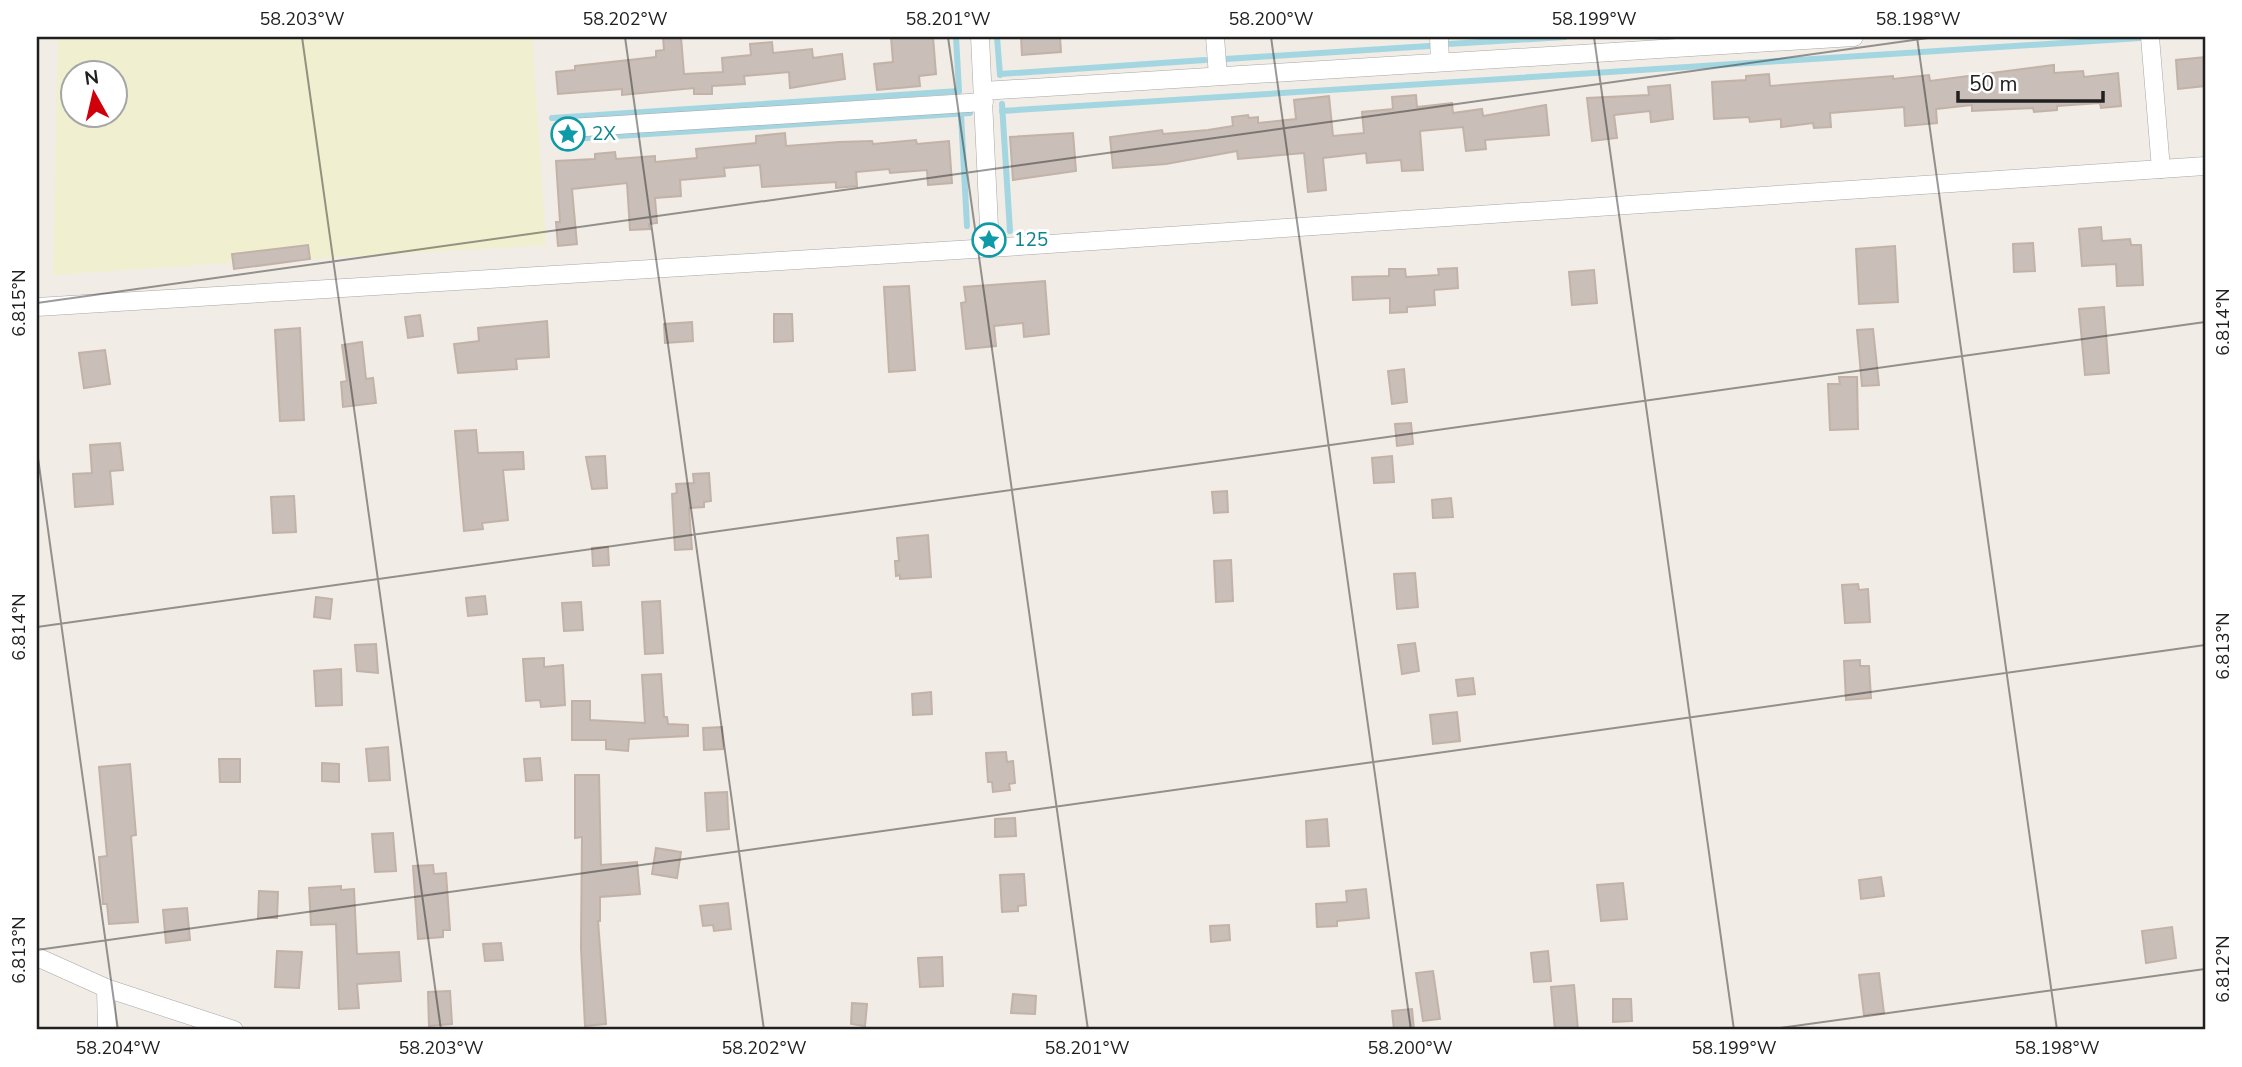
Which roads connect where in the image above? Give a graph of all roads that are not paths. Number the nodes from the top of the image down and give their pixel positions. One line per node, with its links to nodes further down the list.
1 (979, 37): 9 (street)
2 (1216, 37): 8 (street)
3 (1439, 37): 7 (street)
4 (1854, 37): 6 (street)
5 (2150, 37): 12 (street)
6 (1667, 42): 7 (street)
7 (1440, 62): 8 (street)
8 (1219, 76): 9 (street)
9 (984, 96): 10 (street); 13 (street)
10 (570, 128)
11 (2205, 166): 12 (street)
12 (2161, 169): 13 (street)
13 (990, 248): 14 (street)
14 (37, 307)
15 (37, 957): 16 (street)
16 (106, 988): 17 (street); 18 (street)
17 (107, 1030)
18 (234, 1030)

